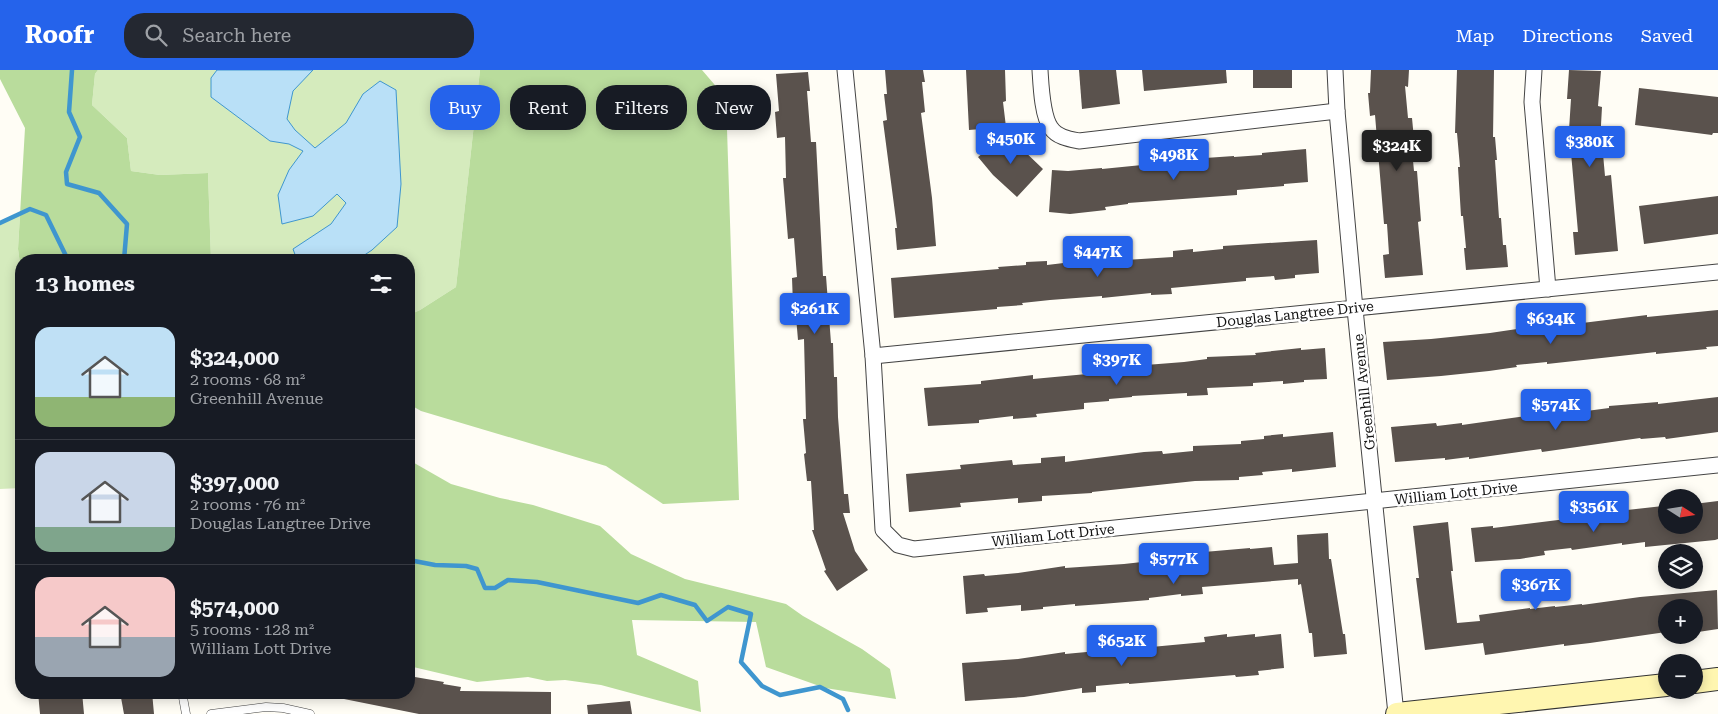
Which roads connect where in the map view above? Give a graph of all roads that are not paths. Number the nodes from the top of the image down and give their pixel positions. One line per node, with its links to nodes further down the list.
1 (845, 70): 9 (street, William Lott Drive)
2 (1040, 70): 5 (street)
3 (1335, 70): 5 (street, Greenhill Avenue)
4 (1534, 70): 7 (street)
5 (1337, 111): 8 (street, Greenhill Avenue)
6 (1718, 272): 7 (street, Douglas Langtree Drive)
7 (1548, 288): 8 (street, Douglas Langtree Drive)
8 (1355, 308): 9 (street, Douglas Langtree Drive); 11 (street, Greenhill Avenue)
9 (873, 356): 11 (street, William Lott Drive)
10 (1718, 465): 11 (street, William Lott Drive)
11 (1376, 502): 19 (street, Greenhill Avenue)
12 (1718, 679): 13 (street)
13 (1703, 681)
14 (1658, 686): 19 (street)
15 (183, 699): 16 (lane)
16 (186, 714)
17 (211, 714): 18 (lane)
18 (310, 714)
19 (1396, 714)

